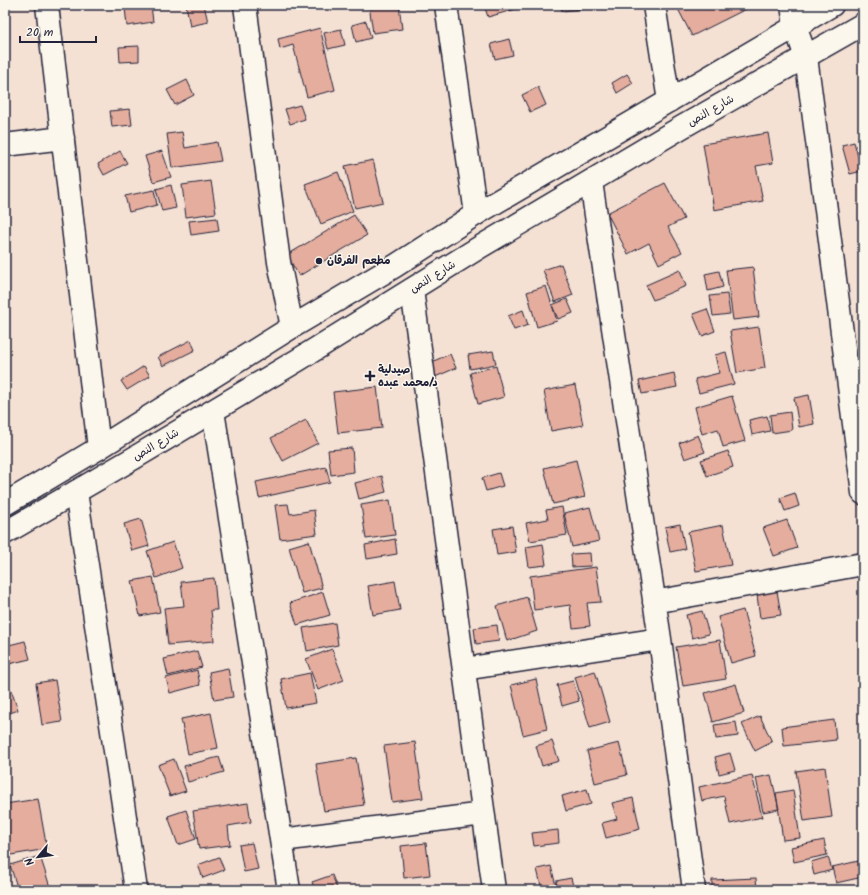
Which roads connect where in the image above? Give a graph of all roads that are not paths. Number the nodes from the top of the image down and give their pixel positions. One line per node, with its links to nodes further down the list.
1 (47, 5): 11 (street)
2 (245, 5): 16 (street)
3 (446, 5): 14 (street)
4 (654, 5): 10 (street)
5 (792, 5): 8 (street)
6 (832, 5): 8 (street)
7 (863, 24): 9 (street, شارع النص)
8 (795, 26): 9 (street); 10 (street)
9 (806, 57): 13 (street, شارع النص); 20 (street)
10 (669, 101): 14 (street)
11 (63, 138): 12 (street); 18 (street)
12 (5, 145)
13 (592, 182): 15 (street, شارع النص); 24 (street)
14 (476, 214): 16 (street)
15 (412, 290): 17 (street, شارع النص); 26 (street)
16 (292, 327): 18 (street)
17 (213, 410): 19 (street, شارع النص); 28 (street)
18 (99, 448): 21 (street)
19 (76, 492): 22 (street, شارع النص); 29 (street)
20 (863, 493)
21 (5, 504)
22 (5, 533)
23 (863, 564): 24 (street)
24 (654, 602): 25 (street)
25 (660, 639): 26 (street); 32 (street)
26 (464, 669): 27 (street)
27 (483, 814): 28 (street); 31 (street)
28 (282, 840): 30 (street)
29 (136, 890)
30 (289, 890)
31 (494, 890)
32 (694, 890)

